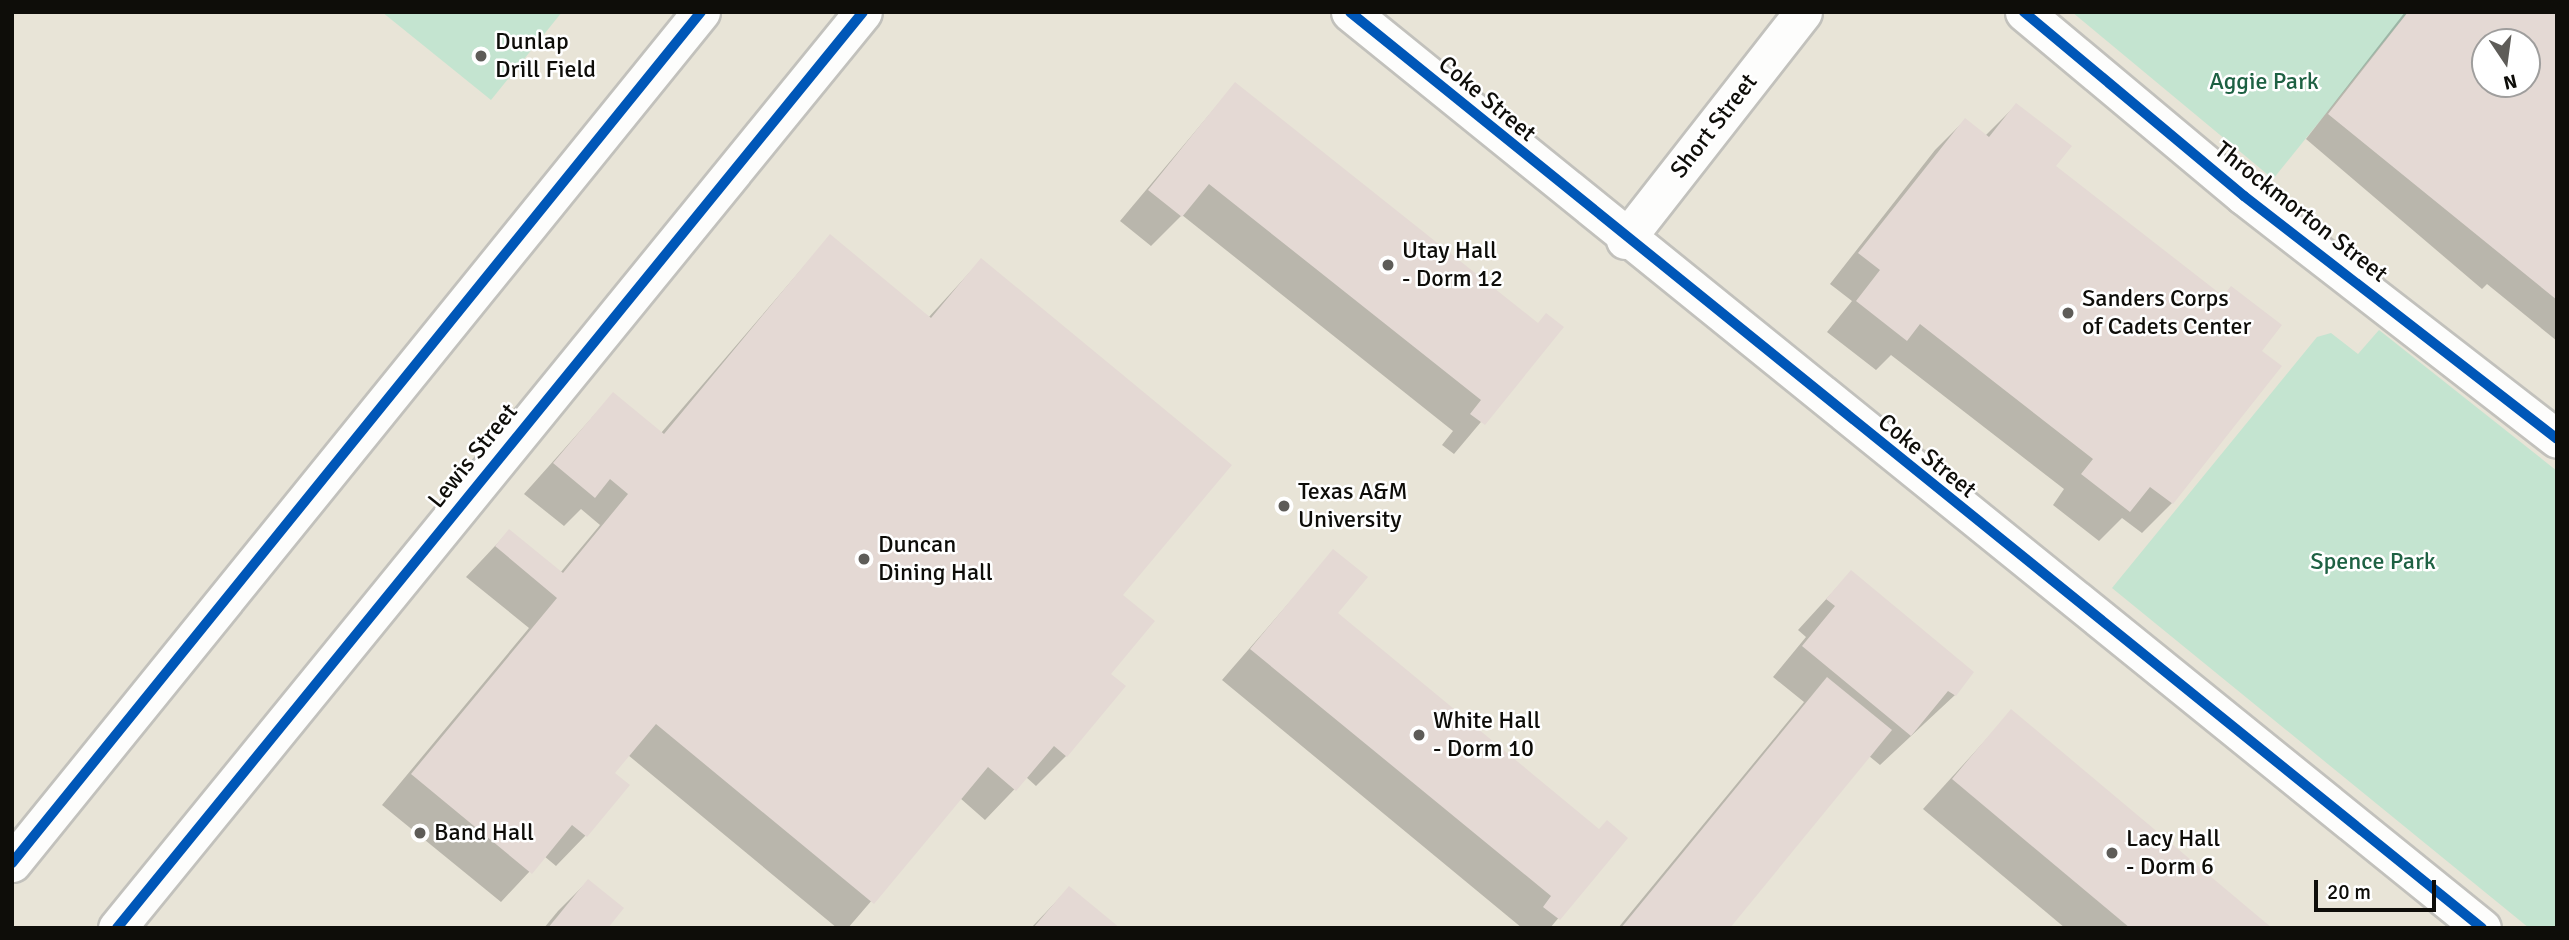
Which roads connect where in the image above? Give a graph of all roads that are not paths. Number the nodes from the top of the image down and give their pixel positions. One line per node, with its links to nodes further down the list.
1 (702, 12): 8 (street)
2 (863, 12): 9 (street, Lewis Street)
3 (1350, 12): 6 (street, Coke Street)
4 (1802, 12): 6 (street, Short Street)
5 (2024, 12): 7 (street, Throckmorton Street)
6 (1625, 240): 10 (street, Coke Street)
7 (2557, 439)
8 (12, 863)
9 (117, 928)
10 (2482, 928)

